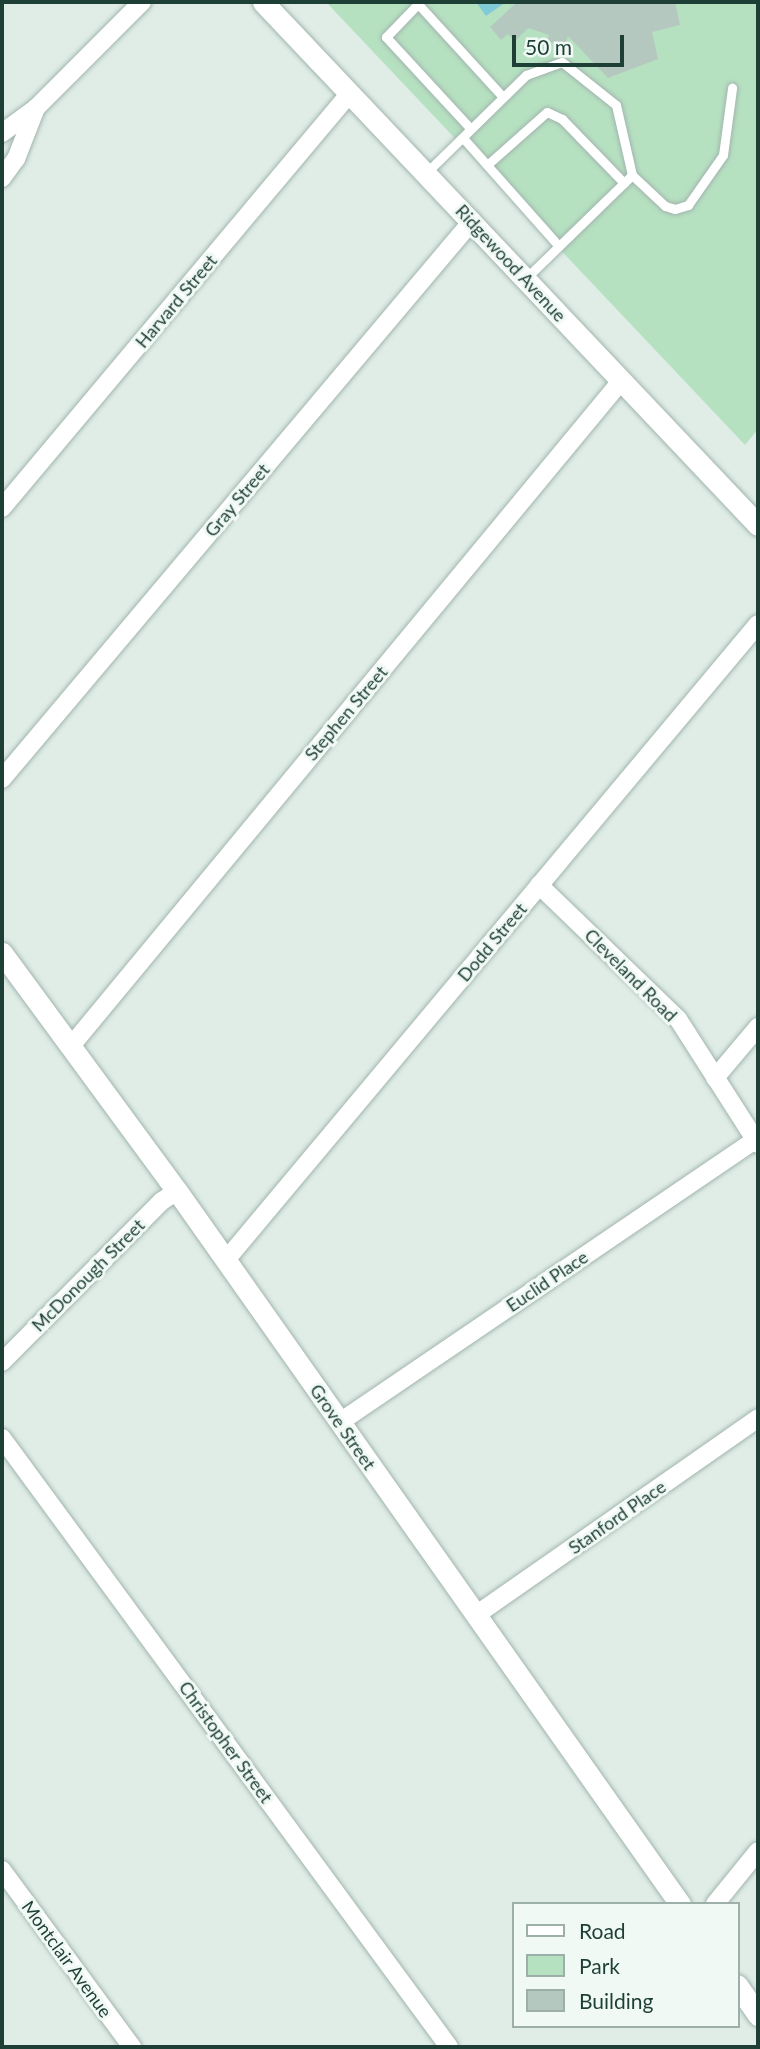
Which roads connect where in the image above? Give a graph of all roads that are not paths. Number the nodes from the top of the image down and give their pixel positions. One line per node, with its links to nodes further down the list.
1 (142, 2): 6 (street)
2 (263, 2): 4 (main road, Ridgewood Avenue)
3 (732, 88): 12 (lane)
4 (350, 93): 11 (main road, Ridgewood Avenue); 19 (street, Harvard Street)
5 (503, 97): 7 (lane); 7 (lane); 12 (lane)
6 (36, 108): 8 (street); 13 (street)
7 (470, 128): 9 (lane)
8 (2, 133)
9 (463, 138): 10 (lane); 11 (lane)
10 (487, 165): 14 (lane); 16 (lane)
11 (426, 173): 15 (main road, Ridgewood Avenue)
12 (632, 175): 14 (lane)
13 (2, 178)
14 (624, 183): 16 (lane)
15 (472, 221): 17 (main road, Ridgewood Avenue); 22 (street, Gray Street)
16 (559, 246): 17 (lane)
17 (526, 278): 18 (main road, Ridgewood Avenue)
18 (622, 380): 20 (main road, Ridgewood Avenue); 26 (street, Stephen Street)
19 (2, 508)
20 (758, 525)
21 (758, 624): 23 (street, Dodd Street)
22 (2, 779)
23 (539, 885): 27 (street, Cleveland Road); 30 (street, Dodd Street)
24 (2, 953): 26 (main road, Grove Street)
25 (758, 1027): 27 (street)
26 (71, 1046): 29 (main road, Grove Street)
27 (715, 1078): 28 (street, Cleveland Road)
28 (757, 1142): 33 (street, Euclid Place)
29 (177, 1191): 30 (main road, Grove Street); 31 (street, McDonough Street)
30 (226, 1260): 33 (main road, Grove Street)
31 (2, 1362)
32 (758, 1418): 35 (street, Stanford Place)
33 (340, 1422): 35 (main road, Grove Street)
34 (2, 1438): 43 (street, Christopher Street)
35 (476, 1615): 38 (main road, Grove Street)
36 (758, 1851): 39 (street)
37 (2, 1870): 42 (street, Montclair Avenue)
38 (679, 1902)
39 (717, 1902)
40 (739, 1988): 41 (main road)
41 (758, 2015)
42 (132, 2047)
43 (449, 2047)

